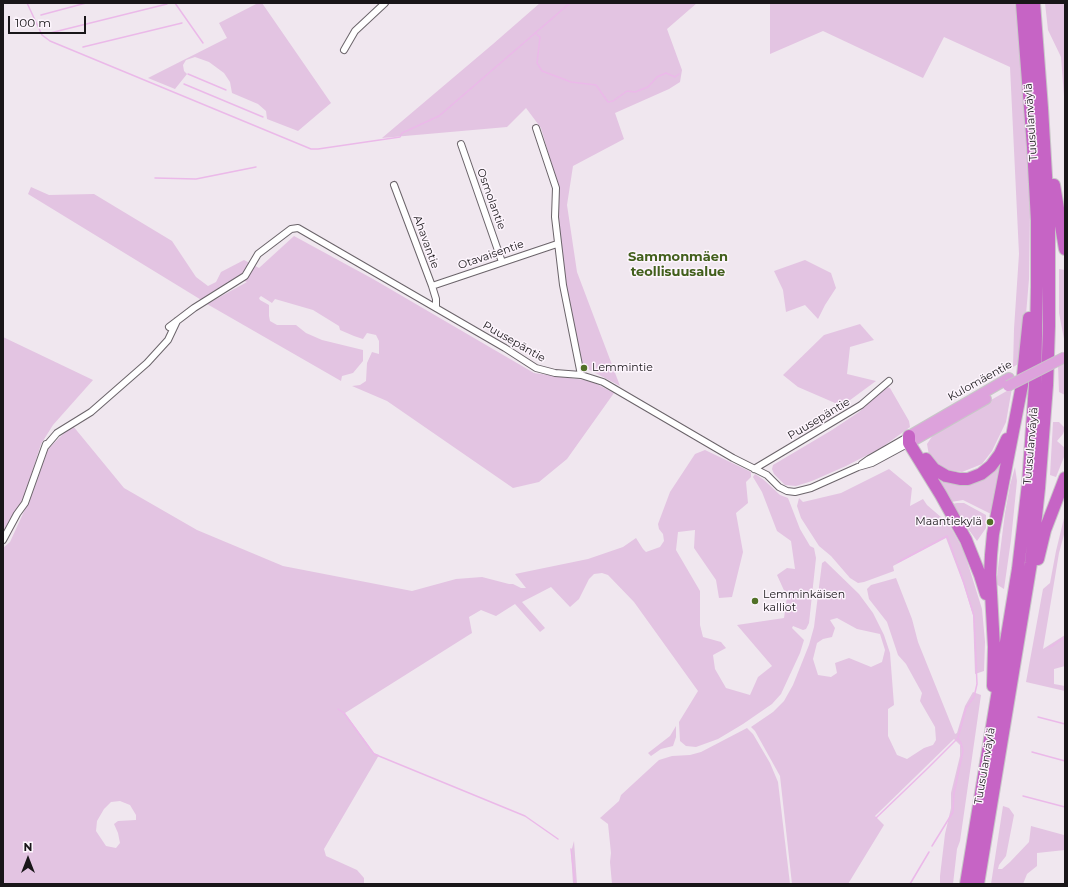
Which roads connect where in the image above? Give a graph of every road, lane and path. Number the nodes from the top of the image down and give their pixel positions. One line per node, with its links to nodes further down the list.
1 (385, 3): 4 (street)
2 (1022, 3): 9 (highway, Tuusulanväylä)
3 (1034, 3): 5 (highway, Tuusulanväylä)
4 (344, 50)
5 (1042, 108): 11 (highway); 30 (highway, Tuusulanväylä)
6 (536, 128): 10 (street)
7 (461, 144): 12 (street, Osmolantie)
8 (394, 185): 13 (street, Ahavantie)
9 (1037, 221): 22 (highway); 31 (highway, Tuusulanväylä)
10 (558, 244): 12 (street, Otavaisentie); 19 (street)
11 (1065, 249)
12 (502, 262): 13 (street, Otavaisentie)
13 (432, 286): 14 (street, Ahavantie)
14 (436, 307): 15 (street, Puusepäntie); 19 (street, Puusepäntie)
15 (178, 320): 16 (street); 25 (street)
16 (169, 327)
17 (1065, 350): 21 (main road, Kulomäentie)
18 (1065, 357): 21 (main road, Kulomäentie, bridge)
19 (581, 375): 26 (street, Puusepäntie)
20 (889, 381): 26 (street, Puusepäntie)
21 (1009, 382): 24 (main road, Kulomäentie)
22 (1016, 414): 24 (highway); 29 (highway)
23 (52, 434): 25 (street)
24 (911, 440): 26 (street, Puusepäntie); 29 (highway)
25 (45, 447): 28 (street)
26 (754, 469)
27 (1065, 478): 30 (highway)
28 (3, 540)
29 (991, 619): 31 (highway)
30 (1018, 648): 33 (highway, Tuusulanväylä)
31 (989, 745): 32 (highway, Tuusulanväylä)
32 (966, 884)
33 (978, 884)

